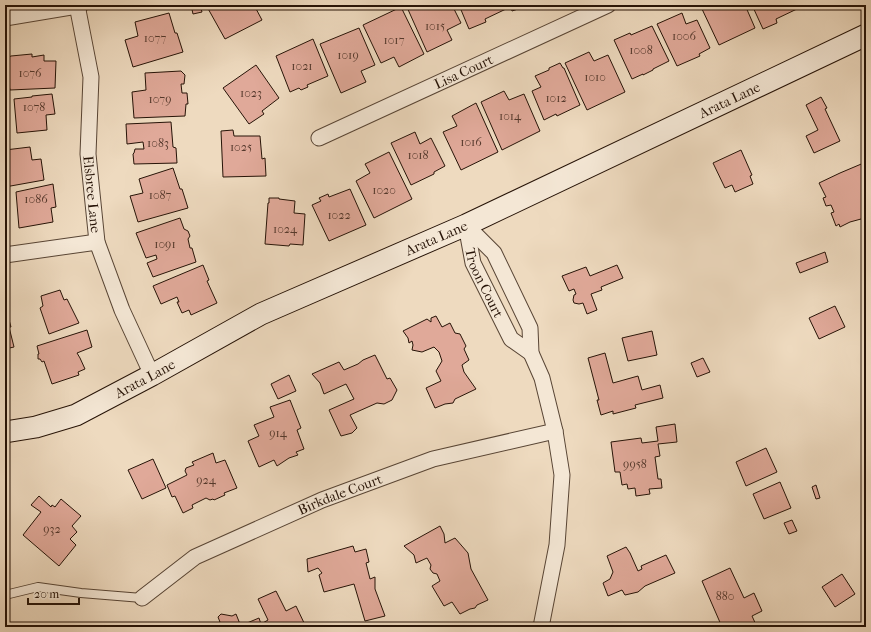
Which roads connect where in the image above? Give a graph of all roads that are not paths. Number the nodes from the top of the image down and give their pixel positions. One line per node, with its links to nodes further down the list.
1 (78, 5): 3 (street); 7 (street, Elsbree Lane)
2 (608, 5): 5 (street, Lisa Court)
3 (5, 18)
4 (866, 35): 6 (street, Arata Lane)
5 (319, 138)
6 (466, 226): 9 (street, Troon Court); 9 (street, Troon Court); 10 (street, Arata Lane)
7 (97, 242): 8 (street); 10 (street, Elsbree Lane)
8 (5, 255)
9 (530, 353): 11 (street, Troon Court)
10 (152, 375): 12 (street, Arata Lane)
11 (555, 431): 14 (street, Birkdale Court); 15 (street, Troon Court)
12 (5, 432)
13 (5, 595): 14 (lane)
14 (142, 598)
15 (541, 627)

